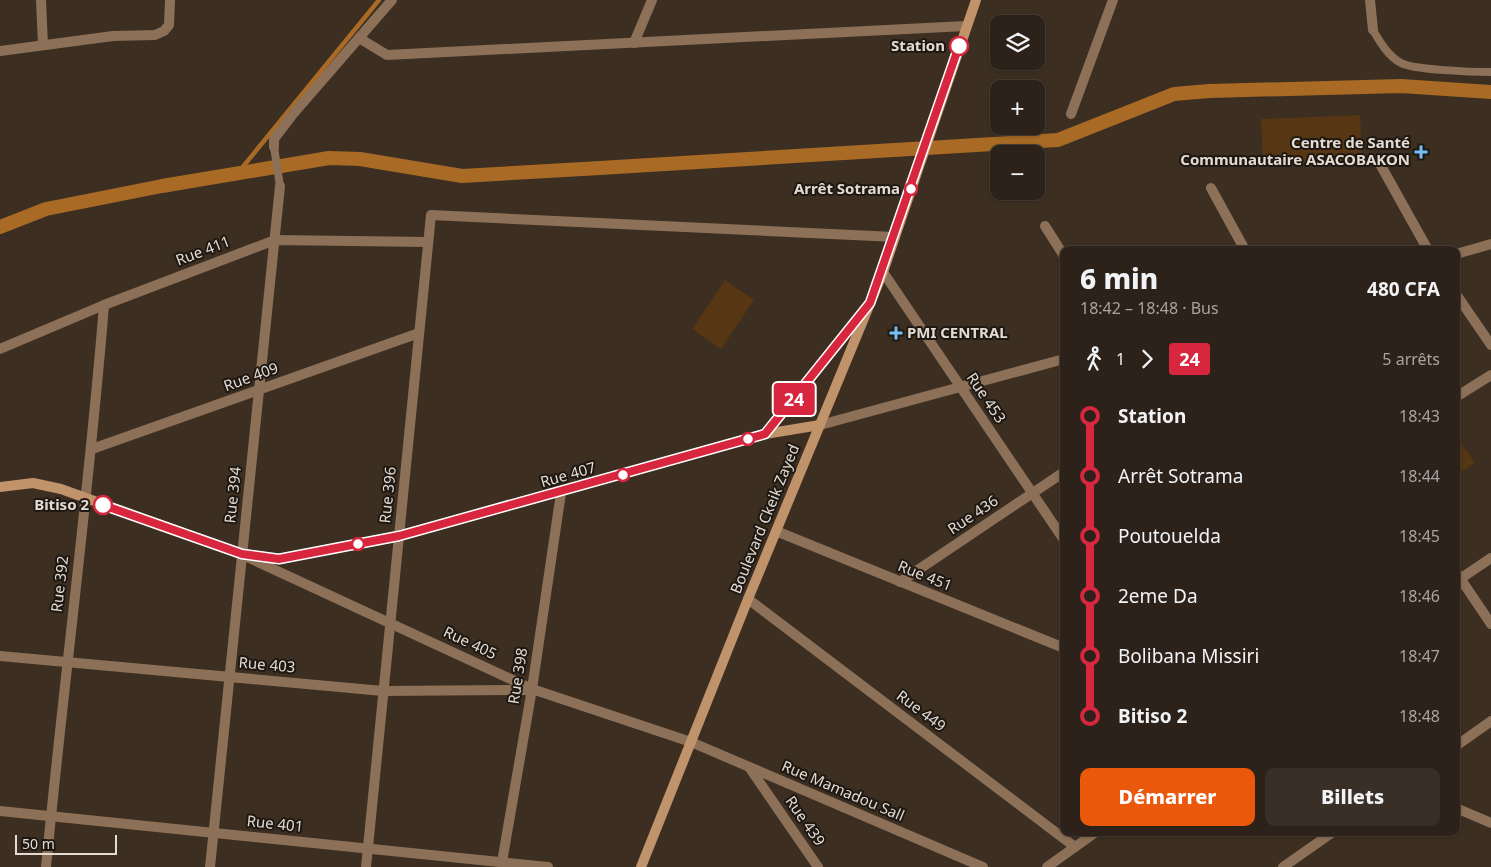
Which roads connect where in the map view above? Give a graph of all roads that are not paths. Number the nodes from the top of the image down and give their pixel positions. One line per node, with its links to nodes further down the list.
1 (41, 0): 12 (street)
2 (170, 0): 12 (street)
3 (392, 0): 10 (street)
4 (652, 0): 11 (street)
5 (976, 0): 8 (main road, Boulevard Ckeik Zayed)
6 (1113, 0): 15 (street)
7 (1370, 0): 9 (street)
8 (966, 26): 11 (street); 21 (main road, Boulevard Ckeik Zayed)
9 (1372, 30): 14 (lane)
10 (359, 38): 11 (street); 16 (street)
11 (634, 43)
12 (43, 46): 13 (street)
13 (0, 51)
14 (1491, 72)
15 (1071, 114)
16 (274, 148): 18 (lane)
17 (1380, 164): 26 (street)
18 (280, 186): 22 (street, Rue 394)
19 (1211, 188): 25 (street)
20 (1045, 226): 27 (street)
21 (894, 237): 23 (street, Rue 396); 29 (main road, Boulevard Ckeik Zayed)
22 (274, 240): 23 (street, Rue 411); 32 (street, Rue 411); 39 (street, Rue 394)
23 (428, 242): 33 (street, Rue 396)
24 (1491, 244): 28 (street)
25 (1243, 246)
26 (1426, 246)
27 (1060, 250)
28 (1460, 253)
29 (883, 272): 31 (main road, Boulevard Ckeik Zayed); 38 (street, Rue 453)
30 (1460, 300): 34 (street)
31 (870, 303): 41 (main road, Boulevard Ckeik Zayed); 42 (main road)
32 (104, 305): 35 (street, Rue 411); 43 (street, Rue 392)
33 (419, 333): 39 (street, Rue 409); 51 (street, Rue 396)
34 (1491, 344)
35 (0, 349)
36 (1060, 361): 38 (street)
37 (1491, 375): 40 (street)
38 (961, 388): 41 (street); 47 (street, Rue 453)
39 (259, 390): 43 (street, Rue 409); 52 (street, Rue 394)
40 (1460, 394)
41 (820, 425): 42 (main road, Rue 407); 49 (main road, Boulevard Ckeik Zayed)
42 (765, 434): 46 (main road, Rue 407)
43 (92, 449): 48 (street, Rue 392)
44 (1060, 475): 47 (street, Rue 436)
45 (0, 487): 48 (main road, Rue 407)
46 (561, 493): 51 (main road, Rue 407); 64 (street, Rue 398)
47 (1032, 494): 50 (street, Rue 453); 56 (street, Rue 436)
48 (86, 499): 52 (main road, Rue 407); 62 (street, Rue 392)
49 (776, 531): 56 (street, Rue 451); 57 (main road, Boulevard Ckeik Zayed)
50 (1060, 534)
51 (399, 536): 52 (main road, Rue 407); 58 (street, Rue 396)
52 (242, 554): 58 (street, Rue 405); 63 (street, Rue 394)
53 (1491, 558): 54 (street)
54 (1460, 576)
55 (1460, 580): 59 (street)
56 (900, 582): 60 (street, Rue 451)
57 (748, 599): 67 (main road, Boulevard Ckeik Zayed); 75 (street, Rue 449)
58 (390, 623): 64 (street, Rue 405); 65 (street, Rue 396)
59 (1491, 624)
60 (1060, 646)
61 (0, 656): 62 (street, Rue 403)
62 (66, 662): 63 (street, Rue 403); 72 (street, Rue 392)
63 (230, 677): 65 (street, Rue 403); 74 (street, Rue 394)
64 (532, 690): 65 (street, Rue 403); 67 (street, Rue 405); 81 (street, Rue 398)
65 (384, 691): 80 (street, Rue 396)
66 (1491, 721): 68 (street)
67 (691, 742): 69 (street, Rue Mamadou Sall); 86 (main road, Boulevard Ckeik Zayed)
68 (1460, 743)
69 (749, 768): 87 (street, Rue 439); 88 (street, Rue Mamadou Sall)
70 (1460, 810): 73 (street)
71 (0, 811): 72 (street, Rue 401)
72 (51, 817): 74 (street, Rue 401); 82 (street, Rue 392)
73 (1491, 823)
74 (214, 833): 80 (street, Rue 401); 83 (street, Rue 394)
75 (1060, 836)
76 (1060, 836): 79 (street, Rue 449)
77 (1090, 836): 79 (street)
78 (1326, 836): 90 (street)
79 (1075, 847): 89 (street)
80 (368, 849): 81 (street, Rue 401); 84 (street, Rue 396)
81 (502, 862): 85 (street, Rue 401)
82 (46, 867)
83 (210, 867)
84 (366, 867)
85 (548, 867)
86 (641, 867)
87 (818, 867)
88 (983, 867)
89 (1047, 867)
90 (1283, 867)

